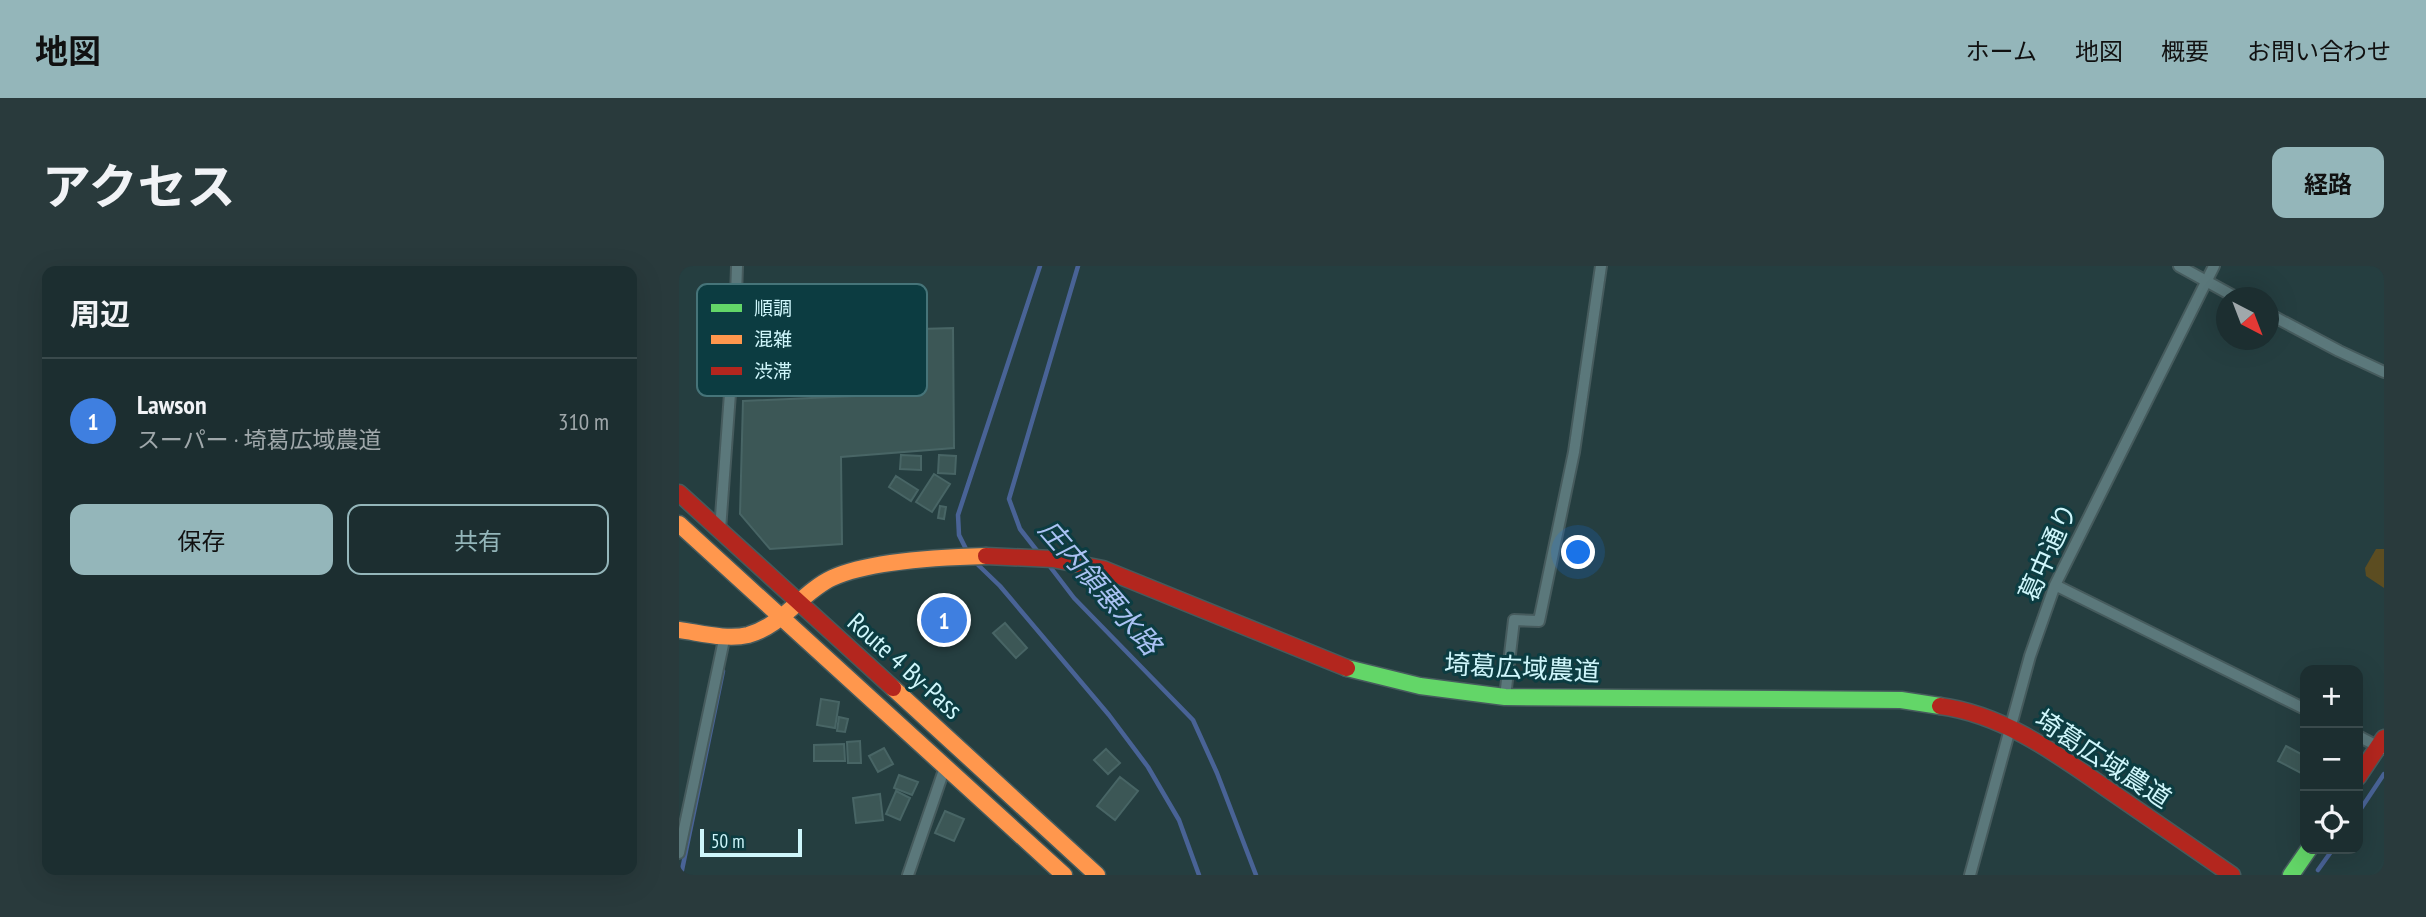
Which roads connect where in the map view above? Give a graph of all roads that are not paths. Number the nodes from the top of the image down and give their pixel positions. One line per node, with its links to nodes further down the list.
1 (737, 266): 6 (street)
2 (1601, 266): 19 (street)
3 (2179, 266): 5 (street)
4 (2214, 266): 5 (street, 葛中通り)
5 (2206, 281): 7 (street); 14 (street, 葛中通り)
6 (736, 284)
7 (2217, 287)
8 (2279, 319): 9 (street)
9 (2384, 372)
10 (730, 396): 13 (street)
11 (679, 492): 13 (main road, Route 4 By-Pass)
12 (679, 524): 16 (main road, Route 4 By-Pass)
13 (720, 530): 15 (main road, Route 4 By-Pass)
14 (2055, 585): 20 (street); 21 (street, 葛中通り)
15 (798, 601): 16 (main road, 埼葛広域農道); 19 (main road, 埼葛広域農道); 30 (main road, Route 4 By-Pass)
16 (779, 616): 18 (main road, 埼葛広域農道); 24 (main road, Route 4 By-Pass)
17 (679, 630): 18 (main road, 埼葛広域農道)
18 (725, 635): 26 (street)
19 (1504, 697): 21 (main road, 埼葛広域農道)
20 (2300, 707)
21 (2010, 727): 31 (street, 葛中通り); 32 (main road, 埼葛広域農道)
22 (2363, 738): 23 (street)
23 (2382, 745): 25 (main road)
24 (944, 766): 28 (street); 29 (main road, Route 4 By-Pass)
25 (2363, 770)
26 (679, 853)
27 (2306, 854): 33 (main road)
28 (908, 875)
29 (1064, 875)
30 (1097, 875)
31 (1970, 875)
32 (2232, 875)
33 (2291, 875)

